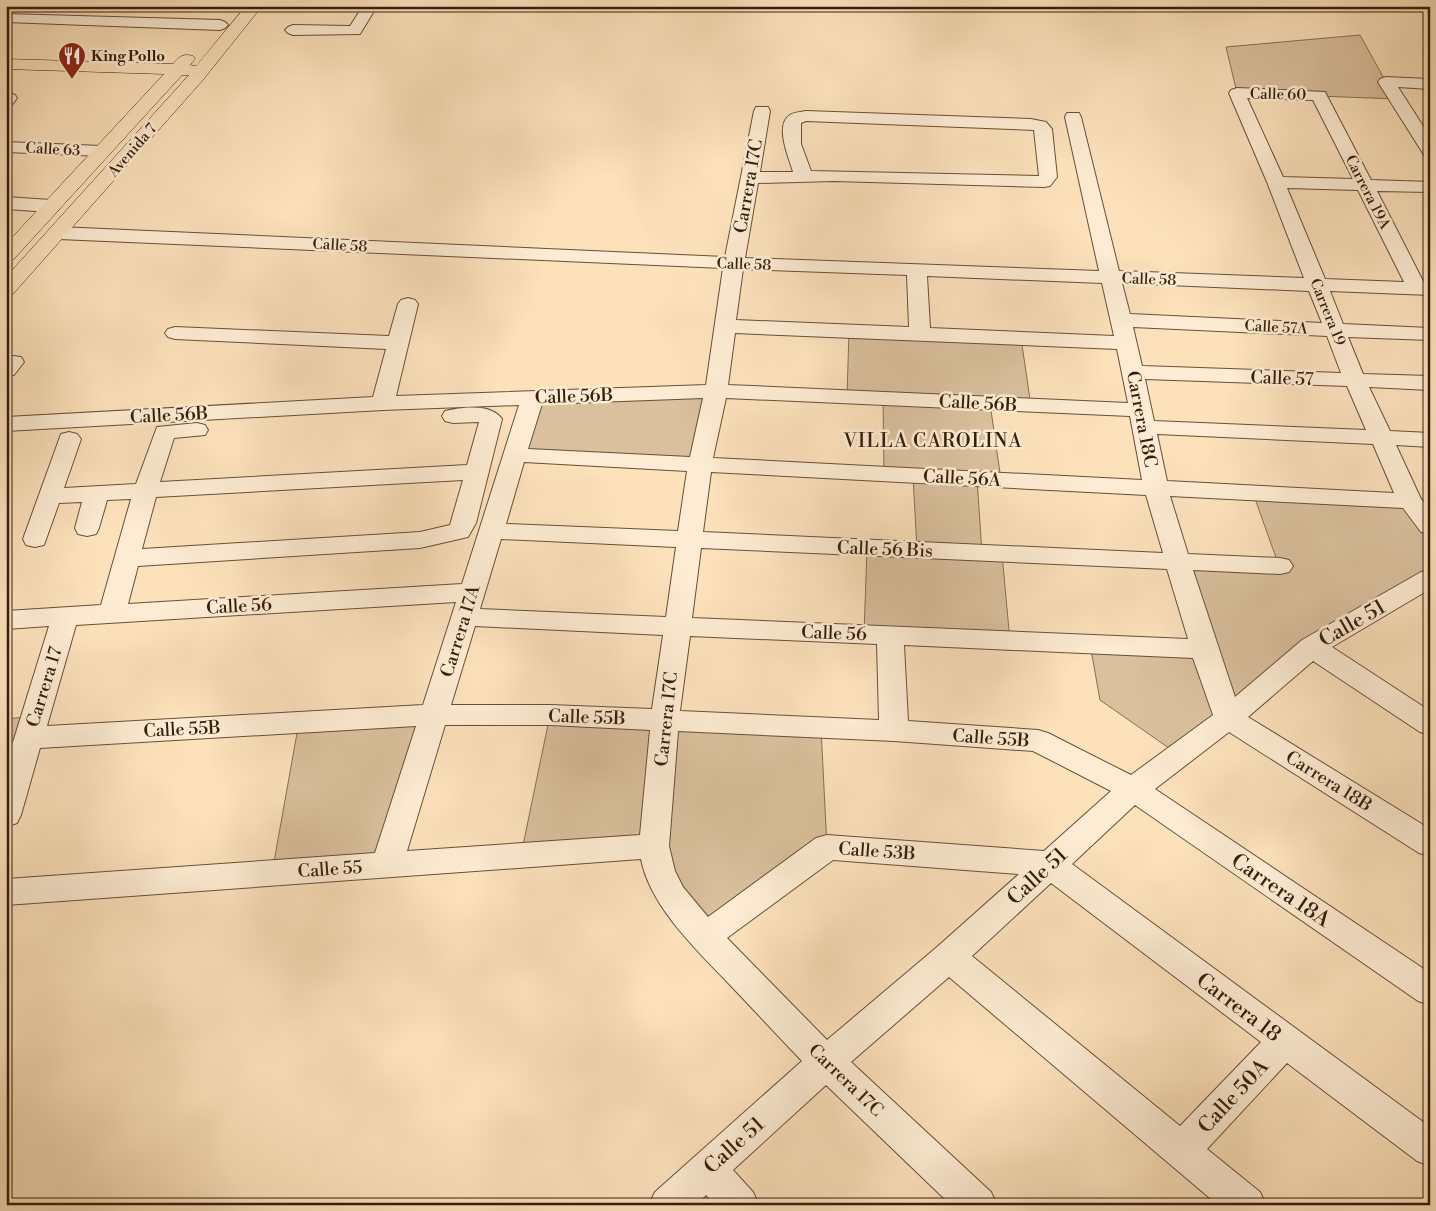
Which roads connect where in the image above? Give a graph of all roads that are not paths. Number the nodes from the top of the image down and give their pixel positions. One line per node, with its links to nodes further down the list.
1 (235, 6): 5 (main road, Avenida 7)
2 (254, 6): 10 (main road, Avenida 7)
3 (370, 6): 6 (street)
4 (6, 18): 5 (street)
5 (220, 25): 9 (main road, Avenida 7)
6 (293, 30)
7 (6, 64): 9 (main road)
8 (6, 70): 9 (main road)
9 (174, 72): 10 (main road); 18 (main road, Avenida 7)
10 (198, 73): 26 (main road, Avenida 7)
11 (1430, 84): 17 (street)
12 (1237, 93): 13 (street, Calle 60); 21 (street, Carrera 19)
13 (1319, 95): 22 (street, Carrera 19A)
14 (762, 111): 20 (street, Carrera 17C)
15 (1073, 117): 30 (street, Carrera 18C)
16 (6, 147): 18 (street, Calle 63)
17 (1429, 148)
18 (101, 152): 25 (main road, Avenida 7)
19 (804, 176): 19 (street); 20 (street)
20 (750, 178): 28 (street, Carrera 17C)
21 (1276, 182): 22 (street); 31 (street, Carrera 19)
22 (1365, 184): 23 (street); 32 (street, Carrera 19A)
23 (1430, 187)
24 (6, 204): 25 (street)
25 (51, 206): 27 (main road, Avenida 7)
26 (59, 233): 28 (street, Calle 58); 33 (main road, Avenida 7)
27 (6, 256)
28 (734, 263): 29 (street, Calle 58); 36 (street, Carrera 17C)
29 (917, 270): 30 (street, Calle 58); 39 (street)
30 (1111, 278): 31 (street, Calle 58); 35 (street, Carrera 18C)
31 (1317, 285): 32 (street, Calle 58); 37 (street, Carrera 19)
32 (1423, 288)
33 (6, 290)
34 (408, 304): 41 (street)
35 (1121, 320): 37 (street, Calle 57A); 42 (street, Carrera 18C)
36 (726, 326): 39 (street); 46 (street, Carrera 17C)
37 (1336, 330): 40 (street, Calle 57A); 44 (street, Carrera 19)
38 (175, 333): 41 (street)
39 (920, 334): 42 (street)
40 (1430, 334)
41 (398, 343): 48 (street)
42 (1127, 343): 43 (street, Carrera 18C)
43 (1133, 372): 44 (street, Calle 57); 49 (street, Carrera 18C)
44 (1355, 380): 45 (street, Calle 57); 51 (street, Carrera 19)
45 (1430, 383)
46 (716, 390): 47 (street, Calle 56B); 49 (street, Calle 56B); 55 (street, Carrera 17C)
47 (533, 397): 48 (street, Calle 56B); 54 (street, Carrera 17A)
48 (383, 403): 50 (street, Calle 56B)
49 (1143, 419): 51 (street, Calle 56B); 57 (street, Carrera 18C)
50 (6, 424)
51 (1382, 438): 53 (street, Calle 56B); 61 (street, Carrera 19)
52 (69, 439): 60 (street)
53 (1430, 440)
54 (515, 455): 55 (street, Calle 56A); 64 (street, Carrera 17A)
55 (700, 464): 57 (street, Calle 56A); 66 (street, Carrera 17C)
56 (478, 472): 58 (street); 58 (street); 67 (street)
57 (1156, 488): 61 (street, Calle 56A); 68 (street, Carrera 18C)
58 (146, 490): 59 (lane); 67 (street)
59 (97, 492): 60 (lane); 63 (street)
60 (50, 496): 65 (street)
61 (1410, 501): 62 (street, Carrera 19)
62 (1430, 526)
63 (87, 528)
64 (491, 531): 66 (street, Calle 56 Bis); 71 (street, Carrera 17A)
65 (35, 539)
66 (690, 540): 68 (street, Calle 56 Bis); 76 (street, Carrera 17C)
67 (128, 558): 72 (street)
68 (1178, 562): 69 (street, Calle 56 Bis); 79 (street, Carrera 18C)
69 (1280, 566)
70 (1430, 578): 78 (street, Calle 51)
71 (472, 592): 72 (street, Calle 56); 74 (street, Carrera 17A)
72 (112, 614): 73 (street, Calle 56)
73 (65, 617): 75 (street, Calle 56); 85 (street, Carrera 17)
74 (464, 617): 76 (street, Calle 56); 80 (street, Carrera 17A)
75 (6, 620)
76 (678, 626): 77 (street, Calle 56); 82 (street, Carrera 17C)
77 (890, 635): 79 (street, Calle 56); 84 (street)
78 (1312, 647): 81 (street, Calle 51); 83 (street)
79 (1204, 649): 81 (street, Carrera 18C)
80 (434, 715): 82 (street, Calle 55B); 85 (street, Calle 55B); 91 (street, Carrera 17A)
81 (1228, 718): 86 (street, Calle 51); 88 (street, Carrera 18B)
82 (665, 720): 84 (street, Calle 55B); 89 (street, Carrera 17C)
83 (1429, 724)
84 (894, 731): 86 (street, Calle 55B)
85 (29, 738): 87 (street, Carrera 17)
86 (1133, 789): 90 (street, Calle 51); 95 (street, Carrera 18A)
87 (6, 815)
88 (1430, 844)
89 (654, 846): 91 (street, Calle 55); 93 (street, Carrera 17C)
90 (1049, 864): 93 (street, Calle 53B); 94 (street, Calle 51); 96 (street, Carrera 18)
91 (387, 865): 92 (street, Calle 55)
92 (6, 892)
93 (705, 937): 97 (street, Carrera 17C)
94 (949, 957): 97 (street, Calle 51); 99 (street)
95 (1430, 991)
96 (1285, 1041): 98 (street, Carrera 18); 99 (street, Calle 50A)
97 (826, 1062): 100 (street, Calle 51); 103 (street, Carrera 17C)
98 (1430, 1149)
99 (1181, 1151): 104 (street)
100 (708, 1169): 101 (street, Calle 51); 102 (street)
101 (668, 1205)
102 (740, 1205)
103 (978, 1205)
104 (1246, 1205)

